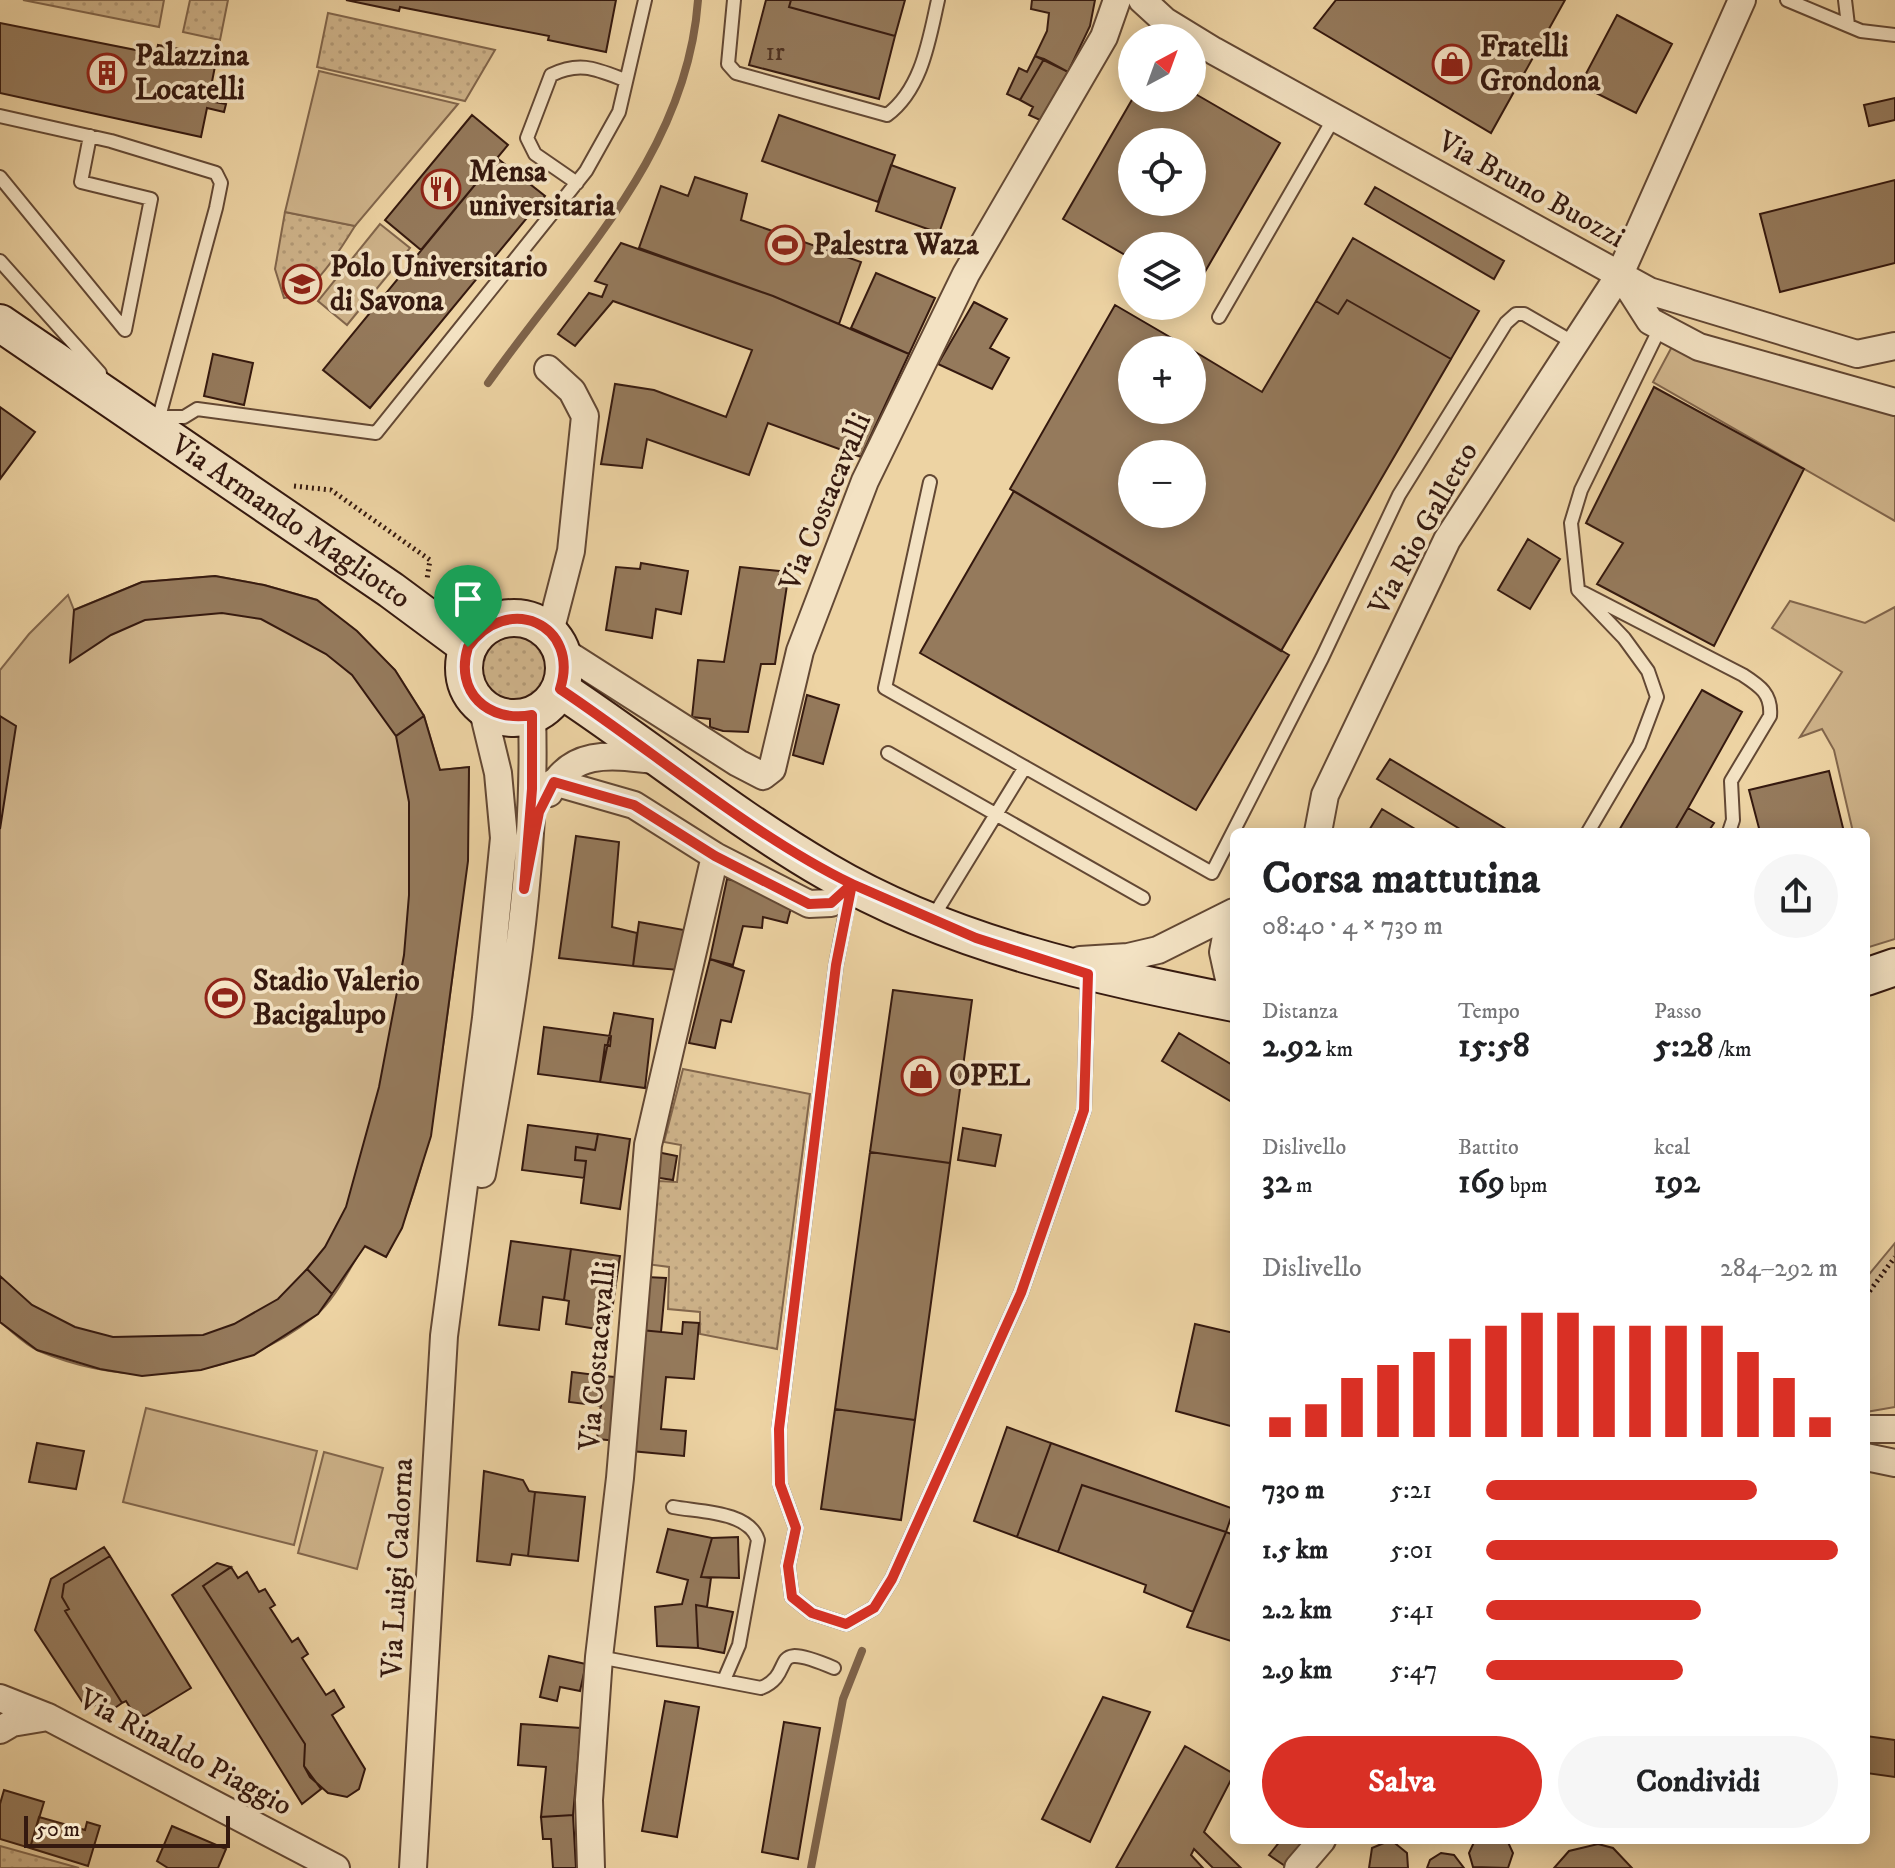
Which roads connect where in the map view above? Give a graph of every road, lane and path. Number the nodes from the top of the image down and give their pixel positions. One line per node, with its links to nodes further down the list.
1 (645, 0): 11 (lane)
2 (734, 0): 3 (lane)
3 (938, 0)
4 (1117, 0): 33 (street, Via Costacavalli)
5 (1142, 0): 13 (street, Via Bruno Buozzi)
6 (1742, 0): 19 (street, Via Rio Galletto)
7 (1787, 0): 9 (lane)
8 (1845, 0): 9 (lane)
9 (1848, 25): 10 (lane)
10 (1895, 35)
11 (625, 80): 16 (lane); 16 (lane)
12 (0, 116): 14 (lane)
13 (1334, 118): 19 (street, Via Bruno Buozzi); 21 (lane)
14 (90, 136): 15 (lane); 28 (lane)
15 (0, 177)
16 (577, 183): 28 (lane, Via Armando Magliotto)
17 (0, 261): 20 (lane)
18 (0, 274): 20 (lane)
19 (1620, 274): 23 (street, Via Bruno Buozzi); 24 (street, Via Rio Galletto); 25 (street)
20 (22, 288): 28 (lane)
21 (1219, 317)
22 (0, 323): 28 (street, Via Armando Magliotto)
23 (1660, 328): 27 (street, Via Bruno Buozzi); 32 (lane)
24 (1576, 344): 42 (street, Via Rio Galletto); 44 (lane)
25 (1895, 346)
26 (548, 369): 33 (street)
27 (1895, 402)
28 (155, 421): 34 (street, Via Armando Magliotto)
29 (930, 482): 40 (lane)
30 (293, 486): 31 (path)
31 (426, 582)
32 (1578, 590): 47 (lane); 48 (lane)
33 (556, 641): 34 (street); 35 (street)
34 (468, 647): 36 (street)
35 (560, 689): 37 (street); 39 (street)
36 (482, 707): 37 (street); 64 (street, Via Luigi Cadorna)
37 (532, 715): 52 (street, Via Luigi Cadorna)
38 (888, 753): 43 (lane)
39 (666, 762): 41 (street, Via Luigi Cadorna); 51 (street)
40 (1025, 767): 43 (lane); 49 (lane)
41 (554, 782): 50 (street); 52 (street, Via Luigi Cadorna)
42 (1325, 795): 45 (street); 46 (street, Via Rio Galletto)
43 (994, 816): 53 (lane); 55 (lane)
44 (1235, 828)
45 (1301, 828)
46 (1319, 828)
47 (1590, 828)
48 (1730, 828)
49 (1230, 838)
50 (715, 856): 51 (street); 71 (street, Via Costacavalli)
51 (852, 884): 55 (street); 59 (lane)
52 (524, 889): 64 (street, Via Luigi Cadorna)
53 (1143, 898)
54 (1230, 915): 57 (street)
55 (932, 919): 57 (street)
56 (1230, 922): 61 (street)
57 (1045, 960): 59 (street)
58 (1895, 967): 60 (street)
59 (1088, 974): 62 (street)
60 (1870, 976)
61 (1230, 988)
62 (1230, 1002)
63 (1895, 1257): 65 (path)
64 (452, 1273): 79 (street, Via Luigi Cadorna)
65 (1870, 1291)
66 (1870, 1429): 67 (street)
67 (1895, 1429)
68 (1870, 1458): 69 (street)
69 (1895, 1463)
70 (673, 1507): 73 (lane)
71 (599, 1657): 73 (lane); 80 (street, Via Costacavalli)
72 (834, 1668): 73 (lane)
73 (724, 1680)
74 (0, 1698): 75 (street)
75 (48, 1717): 76 (street, Via Rinaldo Piaggio); 78 (street, Via Rinaldo Piaggio)
76 (0, 1730)
77 (1319, 1844): 81 (street)
78 (336, 1868)
79 (413, 1868)
80 (591, 1868)
81 (1298, 1868)

